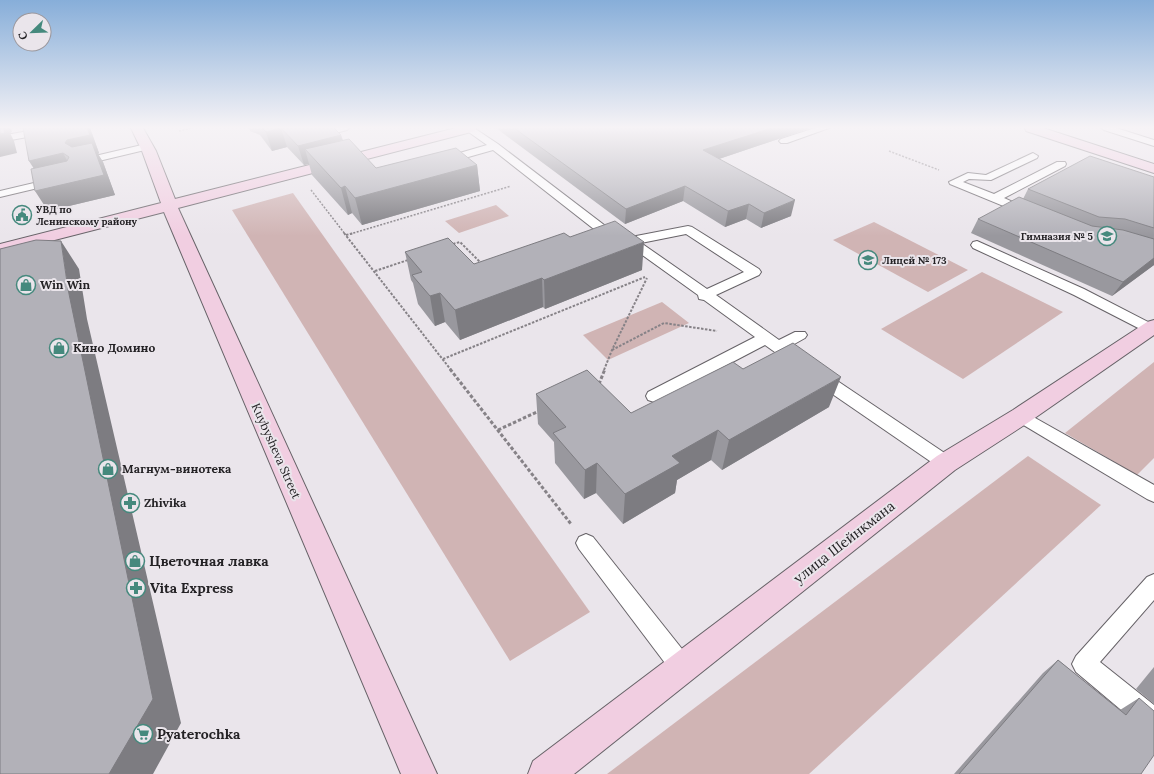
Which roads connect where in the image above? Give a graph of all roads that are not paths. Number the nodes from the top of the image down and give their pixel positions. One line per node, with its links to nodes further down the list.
1 (153, 164): 11 (street, Kuybysheva Street)
2 (330, 164): 11 (street)
3 (518, 164): 13 (lane)
4 (1016, 164): 10 (lane)
5 (1061, 164): 10 (lane)
6 (1139, 164): 7 (street)
7 (1154, 169)
8 (67, 178): 9 (lane)
9 (0, 194)
10 (995, 198): 12 (lane)
11 (169, 206): 17 (street); 30 (street, Kuybysheva Street)
12 (1035, 215)
13 (608, 234): 14 (lane); 15 (lane)
14 (593, 240)
15 (631, 241): 18 (lane); 18 (lane)
16 (977, 245): 19 (lane)
17 (0, 249)
18 (704, 296): 21 (lane)
19 (1152, 328): 23 (street, улица Шейнкмана)
20 (800, 335): 21 (lane)
21 (772, 342): 22 (lane); 24 (lane)
22 (654, 396)
23 (1021, 416): 24 (street, улица Шейнкмана); 25 (lane)
24 (946, 463): 28 (street, улица Шейнкмана)
25 (1154, 494)
26 (586, 543): 28 (lane)
27 (1154, 584): 29 (lane)
28 (682, 667): 31 (street, улица Шейнкмана)
29 (1154, 721)
30 (419, 774)
31 (546, 774)

